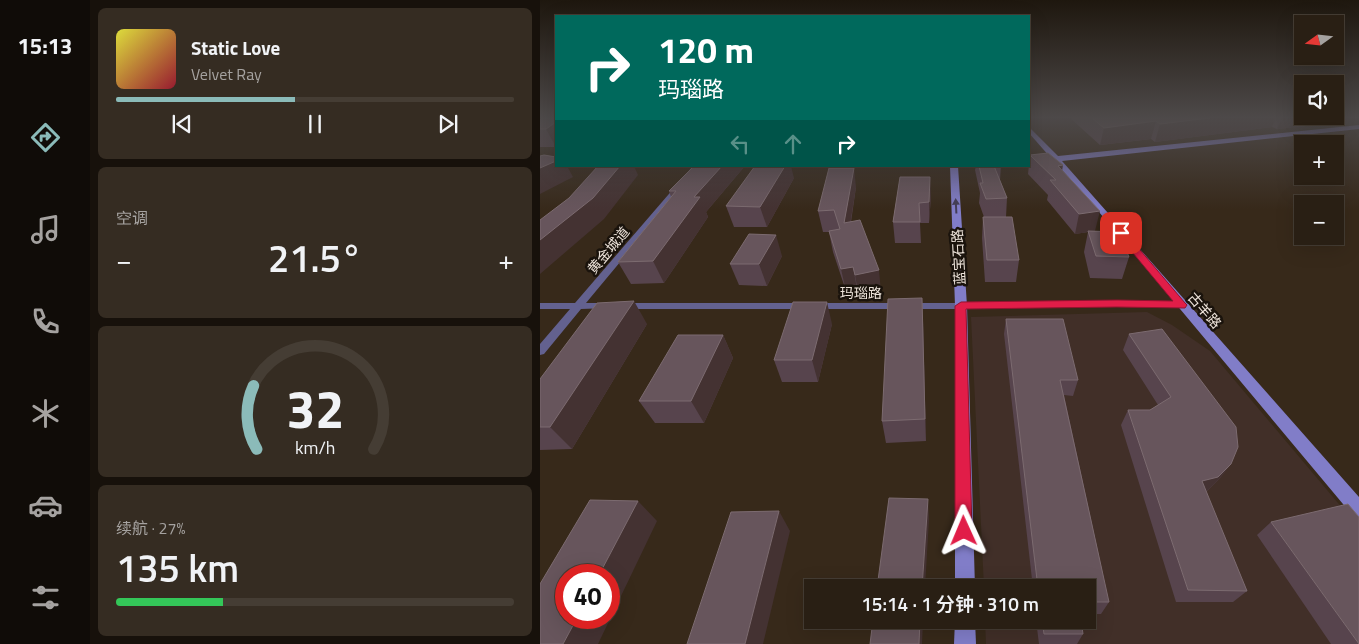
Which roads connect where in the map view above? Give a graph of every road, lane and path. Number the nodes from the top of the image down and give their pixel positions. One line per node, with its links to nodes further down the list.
1 (1046, 148): 4 (street, 古羊路)
2 (1156, 148): 4 (street)
3 (1030, 159): 4 (street)
4 (1055, 159): 7 (street, 古羊路)
5 (695, 167): 9 (street, 黄金城道)
6 (954, 167): 10 (street, 蓝宝石路, one-way to 6)
7 (1182, 305): 10 (street, 玛瑙路); 12 (street, 古羊路)
8 (540, 306): 9 (street, 玛瑙路)
9 (578, 306): 10 (street, 玛瑙路); 11 (street, 黄金城道)
10 (961, 306): 13 (street, 蓝宝石路)
11 (540, 350)
12 (1359, 510)
13 (964, 579)
14 (965, 629): 15 (street)
15 (965, 644)

